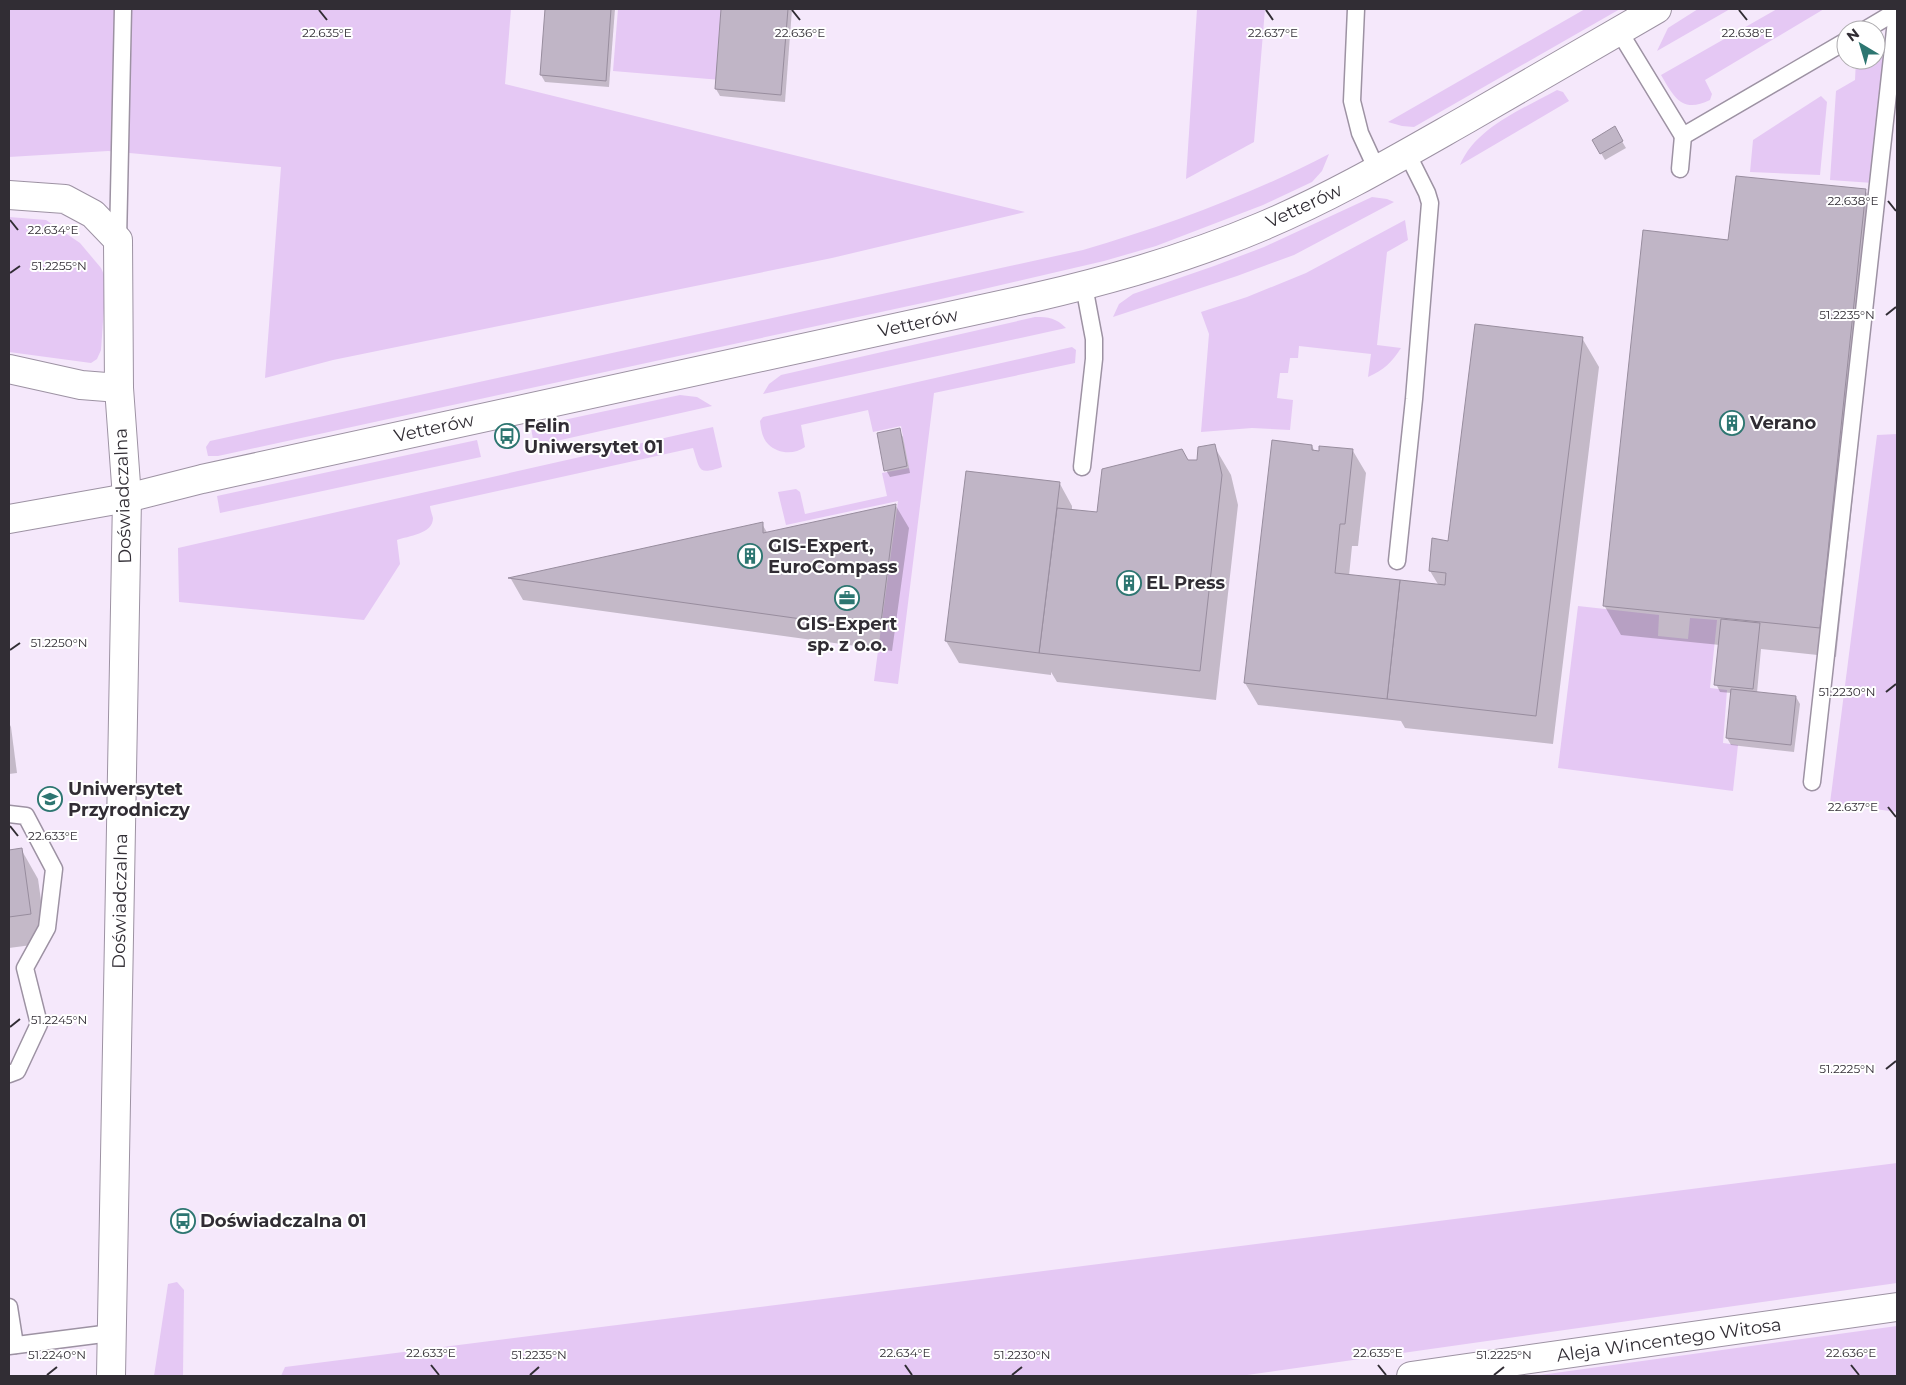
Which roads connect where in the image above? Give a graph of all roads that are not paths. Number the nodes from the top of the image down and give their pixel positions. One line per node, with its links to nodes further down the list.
1 (123, 9): 13 (lane)
2 (1356, 9): 11 (lane)
3 (1657, 9): 6 (street, Vetterów)
4 (1897, 11): 5 (lane); 21 (lane)
5 (1881, 20)
6 (1619, 31): 8 (lane); 9 (street, Vetterów)
7 (1836, 47): 8 (lane)
8 (1683, 136): 10 (lane)
9 (1408, 153): 11 (street, Vetterów); 20 (lane)
10 (1680, 169)
11 (1377, 170): 14 (street, Vetterów)
12 (9, 195): 13 (street)
13 (118, 240): 16 (street, Doświadczalna)
14 (1084, 286): 17 (lane); 18 (street, Vetterów)
15 (9, 369): 16 (street)
16 (119, 388): 18 (street, Doświadczalna)
17 (1082, 467)
18 (127, 498): 19 (street, Vetterów); 26 (street, Doświadczalna)
19 (9, 519)
20 (1397, 561)
21 (1812, 782)
22 (9, 814): 23 (lane)
23 (9, 1074)
24 (9, 1307): 27 (lane)
25 (1897, 1307): 29 (street, Aleja Wincentego Witosa)
26 (111, 1333): 27 (lane); 28 (street, Doświadczalna)
27 (12, 1346)
28 (111, 1376)
29 (1412, 1376)

